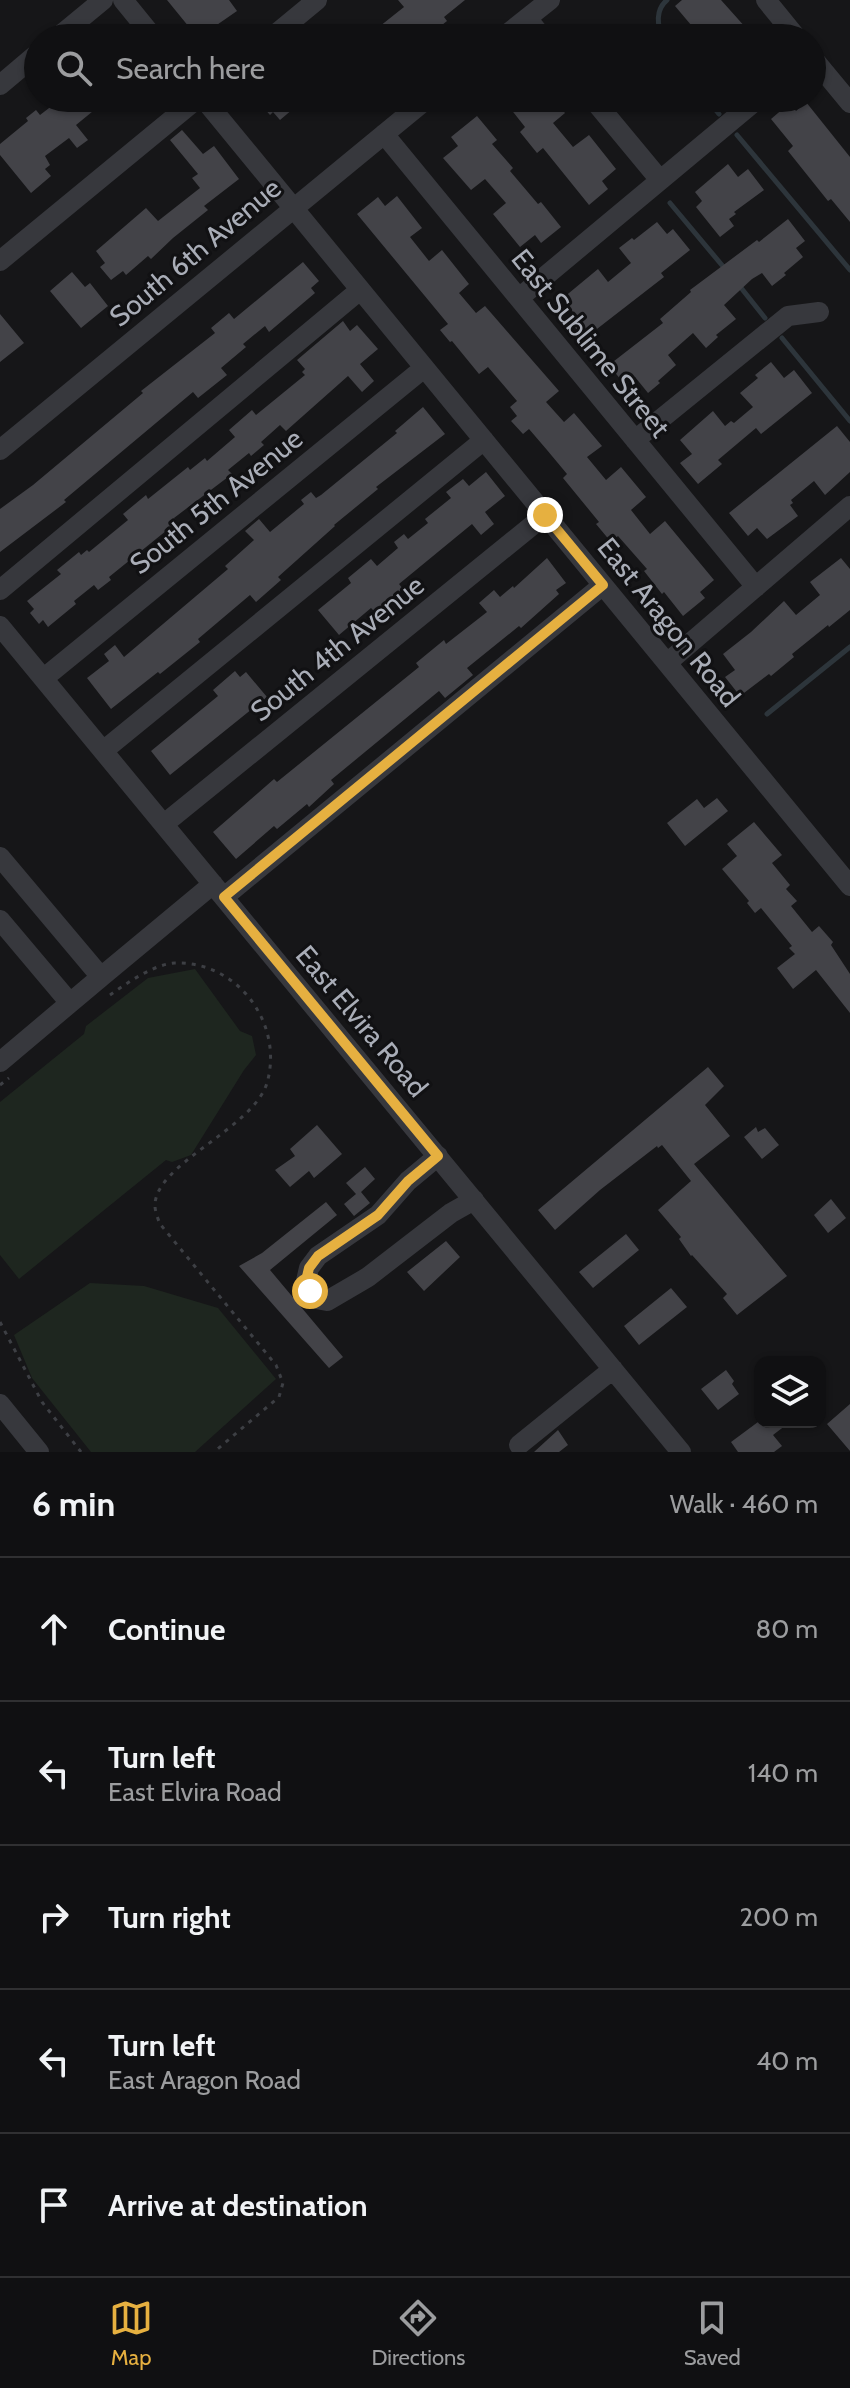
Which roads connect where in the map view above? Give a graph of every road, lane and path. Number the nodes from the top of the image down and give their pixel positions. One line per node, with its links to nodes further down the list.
1 (103, 0): 7 (street)
2 (123, 0): 8 (street)
3 (317, 0): 9 (street)
4 (550, 0): 6 (street)
5 (766, 0): 12 (street)
6 (527, 18): 10 (street); 11 (street)
7 (74, 24)
8 (143, 24)
9 (288, 24)
10 (520, 24)
11 (532, 24)
12 (786, 24)
13 (24, 65): 15 (street)
14 (826, 74): 16 (street)
15 (0, 85)
16 (850, 103)
17 (184, 112): 25 (street)
18 (213, 112): 24 (street, East Aragon Road)
19 (411, 112): 22 (street, South 6th Avenue)
20 (604, 112): 23 (street)
21 (742, 112): 23 (street)
22 (384, 134): 24 (street, South 6th Avenue); 27 (street, East Sublime Street)
23 (660, 180): 27 (street)
24 (293, 207): 26 (street, East Aragon Road); 32 (street, South 6th Avenue)
25 (0, 261)
26 (360, 290): 29 (street, East Aragon Road); 37 (street)
27 (519, 298): 31 (street, East Sublime Street)
28 (819, 312): 31 (street)
29 (424, 368): 30 (street, East Aragon Road); 40 (street, South 5th Avenue)
30 (484, 440): 34 (street, East Aragon Road); 41 (street)
31 (635, 440): 36 (street, East Sublime Street)
32 (0, 450)
33 (850, 506): 36 (street)
34 (545, 515): 35 (street, East Aragon Road); 42 (street, South 4th Avenue)
35 (603, 585): 39 (street, East Aragon Road); 45 (street)
36 (756, 587): 39 (street)
37 (0, 590)
38 (0, 626): 40 (street, East Elvira Road)
39 (667, 663): 44 (street, East Aragon Road)
40 (44, 678): 41 (street, East Elvira Road)
41 (103, 751): 42 (street, East Elvira Road)
42 (164, 824): 45 (street, East Elvira Road)
43 (0, 857): 47 (street)
44 (850, 886)
45 (218, 890): 47 (street); 51 (street, East Elvira Road)
46 (0, 920): 49 (street)
47 (101, 977): 49 (street)
48 (135, 978): 59 (path)
49 (70, 1003): 50 (street)
50 (0, 1062)
51 (438, 1156): 52 (street, East Elvira Road); 52 (street)
52 (474, 1200): 54 (street, East Elvira Road)
53 (0, 1322): 58 (path)
54 (613, 1369): 56 (street); 60 (street, East Elvira Road)
55 (0, 1404): 57 (street)
56 (519, 1445)
57 (39, 1452)
58 (81, 1452)
59 (214, 1452)
60 (681, 1452)

